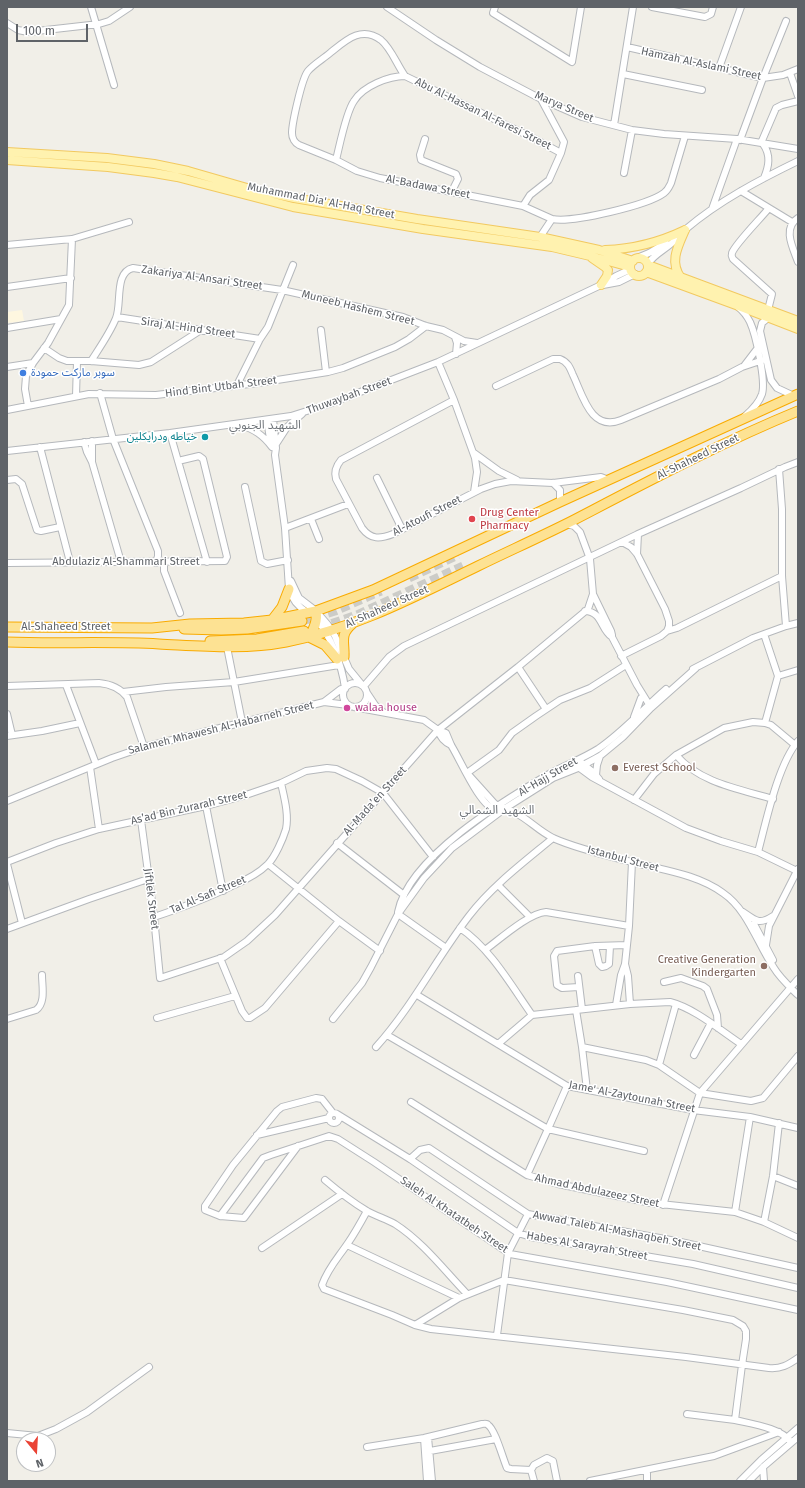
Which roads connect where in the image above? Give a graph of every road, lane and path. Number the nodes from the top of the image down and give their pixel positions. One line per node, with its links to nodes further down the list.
1 (91, 7): 13 (street)
2 (130, 7): 13 (street)
3 (387, 7): 10 (street, Marya Street)
4 (495, 7): 5 (street)
5 (581, 7)
6 (633, 7): 14 (street)
7 (652, 7): 8 (street)
8 (713, 7)
9 (741, 7): 15 (street)
10 (394, 9): 24 (street, Marya Street)
11 (786, 21): 20 (street)
12 (7, 23): 13 (street)
13 (97, 24): 21 (street)
14 (627, 47): 15 (street, Hamzah Al-Aslami Street); 18 (street)
15 (719, 68): 20 (street, Hamzah Al-Aslami Street)
16 (798, 69): 17 (street, Hamzah Al-Aslami Street)
17 (790, 72): 20 (street, Hamzah Al-Aslami Street); 23 (street)
18 (623, 74): 22 (street); 26 (street)
19 (405, 76): 34 (street, Abu Al-Hassan Al-Faresi Street); 36 (street, Abu Al-Hassan Al-Faresi Street); 36 (street, Al-Badawa Street)
20 (762, 78): 30 (street)
21 (114, 85)
22 (702, 90)
23 (798, 96)
24 (541, 99): 26 (street, Marya Street); 34 (street)
25 (798, 101): 31 (street)
26 (614, 126): 27 (street, Marya Street)
27 (632, 130): 28 (street, Marya Street); 38 (street)
28 (685, 136): 30 (street, Marya Street); 46 (street)
29 (425, 139): 40 (street)
30 (738, 140): 31 (street, Marya Street); 44 (street)
31 (762, 143): 32 (street, Marya Street); 39 (street)
32 (798, 149)
33 (7, 152): 50 (main road, Muhammad Dia' Al-Haq Street)
34 (561, 153): 42 (street, Abu Al-Hassan Al-Faresi Street)
35 (7, 160): 56 (main road, Muhammad Dia' Al-Haq Street)
36 (336, 160): 40 (street, Al-Badawa Street)
37 (798, 161): 39 (street)
38 (624, 173)
39 (764, 178): 41 (street)
40 (452, 191): 42 (street, Al-Badawa Street)
41 (741, 191): 43 (street); 44 (street)
42 (523, 206): 46 (street)
43 (769, 208): 48 (street); 67 (street)
44 (712, 209): 49 (street)
45 (798, 218): 48 (street)
46 (552, 219): 50 (street)
47 (129, 222): 52 (street)
48 (792, 222): 54 (street)
49 (685, 230): 51 (street); 55 (main road); 62 (main road)
50 (540, 237): 55 (main road, Muhammad Dia' Al-Haq Street)
51 (677, 238): 59 (street, Thuwaybah Street); 60 (street)
52 (72, 239): 53 (street); 61 (street)
53 (7, 245)
54 (796, 249): 57 (street)
55 (599, 250): 59 (main road, Muhammad Dia' Al-Haq Street)
56 (590, 256): 59 (main road, Muhammad Dia' Al-Haq Street); 63 (main road)
57 (798, 262)
58 (293, 265): 65 (street)
59 (633, 266): 60 (main road); 60 (main road); 63 (street, Thuwaybah Street)
60 (647, 267): 62 (main road)
61 (71, 278): 64 (street); 69 (street)
62 (680, 281): 66 (main road); 67 (main road)
63 (601, 285): 78 (street, Thuwaybah Street)
64 (7, 287)
65 (282, 290): 68 (street, Zakariya Al-Ansari Street); 71 (street, Muneeb Hashem Street); 77 (street)
66 (736, 305): 67 (main road); 80 (street)
67 (768, 314): 70 (main road); 73 (main road); 82 (street)
68 (117, 316): 74 (street, Siraj Al-Hind Street); 83 (street, Zakariya Al-Ansari Street)
69 (61, 319): 72 (street); 79 (street)
70 (798, 321)
71 (426, 326): 76 (street, Muneeb Hashem Street); 90 (street, Hind Bint Utbah Street)
72 (7, 328)
73 (798, 329)
74 (201, 330): 77 (street, Siraj Al-Hind Street); 83 (street)
75 (321, 330): 90 (street)
76 (454, 337): 78 (street, Muneeb Hashem Street); 81 (street)
77 (260, 339): 91 (street)
78 (478, 343): 81 (street, Thuwaybah Street)
79 (44, 348): 85 (street); 87 (street)
80 (757, 350): 84 (street); 89 (street)
81 (456, 354): 86 (street, Thuwaybah Street)
82 (766, 359): 84 (street); 94 (street)
83 (91, 361): 85 (street)
84 (759, 361): 89 (street); 102 (street)
85 (77, 362): 95 (street)
86 (438, 362): 96 (street); 100 (street, Thuwaybah Street)
87 (33, 363): 88 (street); 97 (street)
88 (7, 367)
89 (742, 367): 92 (street)
90 (326, 372): 91 (street, Hind Bint Utbah Street)
91 (238, 385): 93 (street, Hind Bint Utbah Street)
92 (496, 386)
93 (100, 393): 95 (street, Hind Bint Utbah Street); 105 (street)
94 (796, 395): 102 (highway, Al-Shaheed Street)
95 (76, 396): 97 (street, Hind Bint Utbah Street)
96 (454, 400): 111 (street); 124 (street, Al-Atoufi Street)
97 (28, 406): 98 (street, Hind Bint Utbah Street)
98 (7, 410)
99 (798, 411): 125 (highway, Al-Shaheed Street)
100 (305, 412): 101 (street, Thuwaybah Street); 108 (street)
101 (270, 420): 103 (street, Thuwaybah Street); 108 (street)
102 (739, 421): 119 (highway, Al-Shaheed Street)
103 (236, 424): 104 (street, Thuwaybah Street); 108 (street)
104 (170, 433): 105 (street, Thuwaybah Street); 112 (street, Abdulaziz Al-Shammari Street)
105 (113, 439): 106 (street, Thuwaybah Street); 145 (street)
106 (92, 441): 107 (street, Thuwaybah Street); 113 (street)
107 (84, 442): 109 (street, Thuwaybah Street); 113 (street)
108 (274, 446): 130 (street)
109 (40, 447): 110 (street, Thuwaybah Street); 129 (street)
110 (7, 451)
111 (473, 452): 118 (street); 122 (street)
112 (178, 461): 144 (street, Abdulaziz Al-Shammari Street); 144 (street)
113 (92, 462): 142 (street)
114 (798, 462): 115 (street)
115 (779, 469): 133 (street); 147 (street)
116 (377, 478): 131 (street)
117 (7, 480): 129 (street)
118 (518, 480): 120 (street, Al-Atoufi Street); 122 (street, Al-Atoufi Street)
119 (609, 480): 120 (street, Al-Atoufi Street); 123 (highway, Al-Shaheed Street); 137 (highway, Al-Shaheed Street)
120 (552, 483): 123 (street)
121 (245, 487): 139 (street)
122 (474, 492): 131 (street, Al-Atoufi Street)
123 (560, 502): 153 (highway, Al-Shaheed Street)
124 (348, 504): 127 (street); 131 (street, Al-Atoufi Street)
125 (599, 506): 126 (highway, Al-Shaheed Street); 146 (highway, Al-Shaheed Street)
126 (586, 514): 128 (highway, Al-Shaheed Street); 132 (street)
127 (311, 519): 130 (street); 134 (street)
128 (567, 524): 132 (street); 156 (highway, Al-Shaheed Street)
129 (60, 527): 141 (street)
130 (285, 528): 139 (street)
131 (402, 529)
132 (580, 532): 138 (street)
133 (638, 534): 135 (street); 136 (street)
134 (319, 538)
135 (622, 542): 136 (street); 138 (street)
136 (638, 554): 162 (street)
137 (458, 555)
138 (590, 559): 150 (street); 179 (street)
139 (288, 560): 148 (street)
140 (7, 562): 141 (street, Abdulaziz Al-Shammari Street)
141 (70, 562): 142 (street, Abdulaziz Al-Shammari Street)
142 (121, 562): 145 (street, Abdulaziz Al-Shammari Street)
143 (164, 562): 144 (street, Abdulaziz Al-Shammari Street); 145 (street, Abdulaziz Al-Shammari Street); 152 (street)
144 (207, 562)
145 (156, 563)
146 (463, 566)
147 (782, 576): 159 (street); 162 (street)
148 (289, 577): 149 (street); 153 (street)
149 (289, 589): 153 (street); 154 (highway)
150 (593, 594): 151 (street); 165 (street)
151 (585, 611): 165 (street); 172 (street, Al-Mada’en Street)
152 (180, 613)
153 (314, 615): 154 (highway, Al-Shaheed Street); 161 (street); 163 (highway)
154 (272, 620): 158 (highway, Al-Shaheed Street)
155 (302, 621): 158 (highway, Al-Shaheed Street)
156 (352, 623): 161 (highway, Al-Shaheed Street); 170 (highway)
157 (798, 623): 159 (street, Al-Hajj Street)
158 (174, 626): 160 (highway, Al-Shaheed Street)
159 (786, 626): 164 (street, Al-Hajj Street)
160 (7, 627)
161 (328, 631): 163 (highway, Al-Shaheed Street); 170 (street)
162 (667, 631): 169 (street)
163 (307, 634): 167 (highway, Al-Shaheed Street); 168 (highway, Al-Shaheed Street); 170 (highway)
164 (764, 634): 173 (street, Al-Hajj Street); 175 (street)
165 (612, 637): 169 (street)
166 (7, 642): 167 (highway, Al-Shaheed Street)
167 (159, 644): 168 (highway, Al-Shaheed Street)
168 (227, 647): 176 (street)
169 (621, 656): 171 (street)
170 (340, 660): 176 (street); 179 (street); 180 (street)
171 (626, 665): 182 (street); 187 (street)
172 (518, 667): 187 (street); 194 (street, Al-Mada’en Street)
173 (696, 668): 183 (street, Al-Hajj Street); 186 (street, Al-Hajj Street)
174 (798, 670): 175 (street)
175 (778, 676): 193 (street)
176 (234, 682): 181 (street); 191 (street)
177 (66, 685): 178 (street); 181 (street); 192 (street)
178 (7, 686)
179 (364, 688): 180 (street); 185 (street); 188 (street)
180 (345, 689): 184 (street, Salameh Mhawesh Al-Habarneh Street); 185 (street)
181 (122, 692): 197 (street)
182 (642, 697): 183 (street); 186 (street); 190 (street)
183 (655, 699): 186 (street, Al-Hajj Street)
184 (324, 702): 185 (street, Salameh Mhawesh Al-Habarneh Street); 191 (street, Salameh Mhawesh Al-Habarneh Street)
185 (351, 706): 188 (street, Istanbul Street)
186 (648, 708): 190 (street, Al-Hajj Street); 199 (street, Al-Hajj Street)
187 (546, 709): 204 (street)
188 (382, 711): 194 (street, Istanbul Street)
189 (7, 714): 195 (street)
190 (633, 720): 200 (street, Al-Hajj Street)
191 (242, 722): 197 (street, Salameh Mhawesh Al-Habarneh Street)
192 (80, 723): 195 (street); 201 (street)
193 (766, 723): 196 (street); 198 (street)
194 (438, 730): 204 (street, Istanbul Street); 207 (street, Al-Mada’en Street)
195 (10, 735)
196 (796, 743): 208 (street)
197 (144, 747): 201 (street, Salameh Mhawesh Al-Habarneh Street)
198 (676, 755): 208 (street); 209 (street)
199 (600, 756): 202 (street, Al-Hajj Street); 205 (street)
200 (576, 761): 202 (street); 212 (street, Al-Hajj Street)
201 (96, 764): 203 (street, Salameh Mhawesh Al-Habarneh Street)
202 (581, 766): 205 (street); 212 (street, Al-Hajj Street)
203 (90, 767): 210 (street, Salameh Mhawesh Al-Habarneh Street); 214 (street)
204 (467, 773): 212 (street, Istanbul Street)
205 (598, 778): 209 (street)
206 (281, 783): 207 (street, As’ad Bin Zurarah Street); 211 (street, As’ad Bin Zurarah Street); 221 (street, Tal Al-Safi Street)
207 (383, 793): 216 (street, Al-Mada’en Street); 218 (street, As’ad Bin Zurarah Street)
208 (773, 799): 217 (street)
209 (634, 800): 217 (street)
210 (7, 801)
211 (206, 806): 213 (street, As’ad Bin Zurarah Street); 226 (street)
212 (498, 808): 215 (street, Istanbul Street); 218 (street, Al-Hajj Street); 229 (street, Al-Hajj Street)
213 (141, 820): 214 (street, As’ad Bin Zurarah Street); 223 (street, Jiftlek Street)
214 (99, 829): 220 (street, As’ad Bin Zurarah Street)
215 (553, 838): 219 (street, Istanbul Street); 224 (street)
216 (337, 843): 225 (street, Al-Mada’en Street); 227 (street)
217 (758, 852): 222 (street)
218 (433, 857): 227 (street, Al-Hajj Street)
219 (632, 862): 228 (street, Istanbul Street); 235 (street)
220 (7, 863): 234 (street)
221 (268, 864): 225 (street); 226 (street, Tal Al-Safi Street)
222 (797, 870): 230 (street)
223 (148, 879): 231 (street, Jiftlek Street); 234 (street)
224 (498, 885): 232 (street); 236 (street)
225 (298, 888): 233 (street); 247 (street, Al-Mada’en Street)
226 (223, 891): 231 (street, Tal Al-Safi Street)
227 (404, 895): 229 (street, Al-Hajj Street)
228 (740, 910): 230 (street); 238 (street, Istanbul Street); 239 (street, Istanbul Street)
229 (398, 914): 244 (street); 246 (street, Al-Hajj Street)
230 (774, 915): 238 (street); 241 (street)
231 (154, 917): 251 (street, Jiftlek Street)
232 (530, 917): 235 (street); 245 (street)
233 (339, 921): 246 (street); 259 (street)
234 (22, 923): 237 (street)
235 (629, 926): 240 (street)
236 (460, 928): 244 (street); 245 (street)
237 (7, 929)
238 (760, 934): 239 (street); 241 (street, Istanbul Street)
239 (760, 942): 254 (street, Istanbul Street)
240 (627, 945): 243 (street); 248 (street)
241 (766, 945): 254 (street, Istanbul Street)
242 (595, 946): 243 (street); 243 (street); 255 (street)
243 (610, 946)
244 (446, 948): 257 (street)
245 (485, 950): 264 (street)
246 (380, 951): 267 (street, Al-Hajj Street)
247 (220, 958): 251 (street, Al-Mada’en Street); 259 (street)
248 (625, 964): 260 (street); 262 (street)
249 (42, 975): 266 (street)
250 (578, 976): 255 (street)
251 (160, 978)
252 (798, 979): 256 (street)
253 (664, 982): 269 (street)
254 (786, 982): 256 (street, Istanbul Street)
255 (579, 987): 263 (street)
256 (791, 988): 258 (street, Istanbul Street); 272 (street)
257 (417, 995): 270 (street); 271 (street, Jame' Al-Zaytounah Street)
258 (798, 995)
259 (235, 996): 265 (street)
260 (630, 1004): 261 (street); 262 (street)
261 (676, 1004): 268 (street); 277 (street)
262 (616, 1005): 263 (street)
263 (579, 1010): 264 (street); 274 (street)
264 (532, 1015): 271 (street)
265 (157, 1018)
266 (7, 1019)
267 (332, 1019)
268 (710, 1024): 269 (street); 275 (street)
269 (718, 1028): 272 (street)
270 (387, 1035): 273 (street); 287 (street)
271 (498, 1044): 278 (street, Jame' Al-Zaytounah Street)
272 (741, 1044): 280 (street)
273 (376, 1047)
274 (582, 1047): 277 (street); 279 (street)
275 (694, 1055)
276 (798, 1056): 280 (street)
277 (659, 1065): 280 (street)
278 (567, 1086): 279 (street, Jame' Al-Zaytounah Street); 287 (street)
279 (587, 1090): 282 (street, Jame' Al-Zaytounah Street)
280 (700, 1093): 282 (street)
281 (411, 1102): 293 (street, Ahmad Abdulazeez Street)
282 (693, 1110): 284 (street, Jame' Al-Zaytounah Street); 298 (street)
283 (333, 1115): 288 (street); 288 (street); 289 (street); 292 (street, Habes Al Sarayrah Street)
284 (750, 1117): 285 (street, Jame' Al-Zaytounah Street); 300 (street)
285 (779, 1123): 286 (street, Jame' Al-Zaytounah Street); 294 (street)
286 (798, 1128)
287 (548, 1129): 291 (street); 293 (street)
288 (257, 1135): 302 (street)
289 (329, 1136): 290 (street); 308 (street, Saleh Al Khatatbeh Street)
290 (298, 1146): 302 (street); 302 (street)
291 (644, 1151)
292 (410, 1159): 301 (street, Awwad Taleb Al-Mashaqbeh Street); 304 (street, Habes Al Sarayrah Street)
293 (526, 1175): 298 (street, Ahmad Abdulazeez Street)
294 (773, 1176): 296 (street); 303 (street)
295 (325, 1180): 297 (street)
296 (798, 1186)
297 (342, 1194): 299 (street); 307 (street)
298 (663, 1205): 300 (street, Ahmad Abdulazeez Street)
299 (367, 1211): 306 (street); 312 (street)
300 (735, 1212): 303 (street, Ahmad Abdulazeez Street)
301 (528, 1214): 304 (street); 309 (street, Awwad Taleb Al-Mashaqbeh Street)
302 (220, 1216)
303 (764, 1222): 305 (street, Ahmad Abdulazeez Street)
304 (518, 1233): 308 (street); 311 (street, Habes Al Sarayrah Street)
305 (798, 1238)
306 (347, 1244): 313 (street); 315 (street)
307 (262, 1248)
308 (508, 1253): 310 (street); 314 (street, Saleh Al Khatatbeh Street)
309 (798, 1268)
310 (504, 1280): 312 (street); 316 (street); 318 (street)
311 (798, 1288)
312 (467, 1294): 313 (street)
313 (459, 1298): 315 (street)
314 (798, 1310)
315 (415, 1325): 316 (street)
316 (497, 1335): 318 (street)
317 (798, 1358): 318 (street)
318 (742, 1365): 321 (street)
319 (149, 1367): 324 (street)
320 (687, 1414): 321 (street)
321 (735, 1420): 323 (street)
322 (798, 1428): 325 (street)
323 (779, 1432): 325 (street); 334 (street)
324 (7, 1433)
325 (787, 1436): 329 (street); 341 (street)
326 (426, 1437): 328 (street); 330 (street); 331 (street); 335 (street)
327 (798, 1437): 329 (street)
328 (496, 1439): 331 (street); 333 (street)
329 (791, 1442): 332 (street)
330 (367, 1447)
331 (430, 1451): 336 (street)
332 (763, 1467): 342 (street); 343 (street)
333 (530, 1470): 337 (street); 338 (street)
334 (647, 1470): 339 (street); 340 (street)
335 (427, 1481)
336 (432, 1481)
337 (534, 1481)
338 (557, 1481)
339 (590, 1481)
340 (647, 1481)
341 (740, 1481)
342 (749, 1481)
343 (764, 1481)

